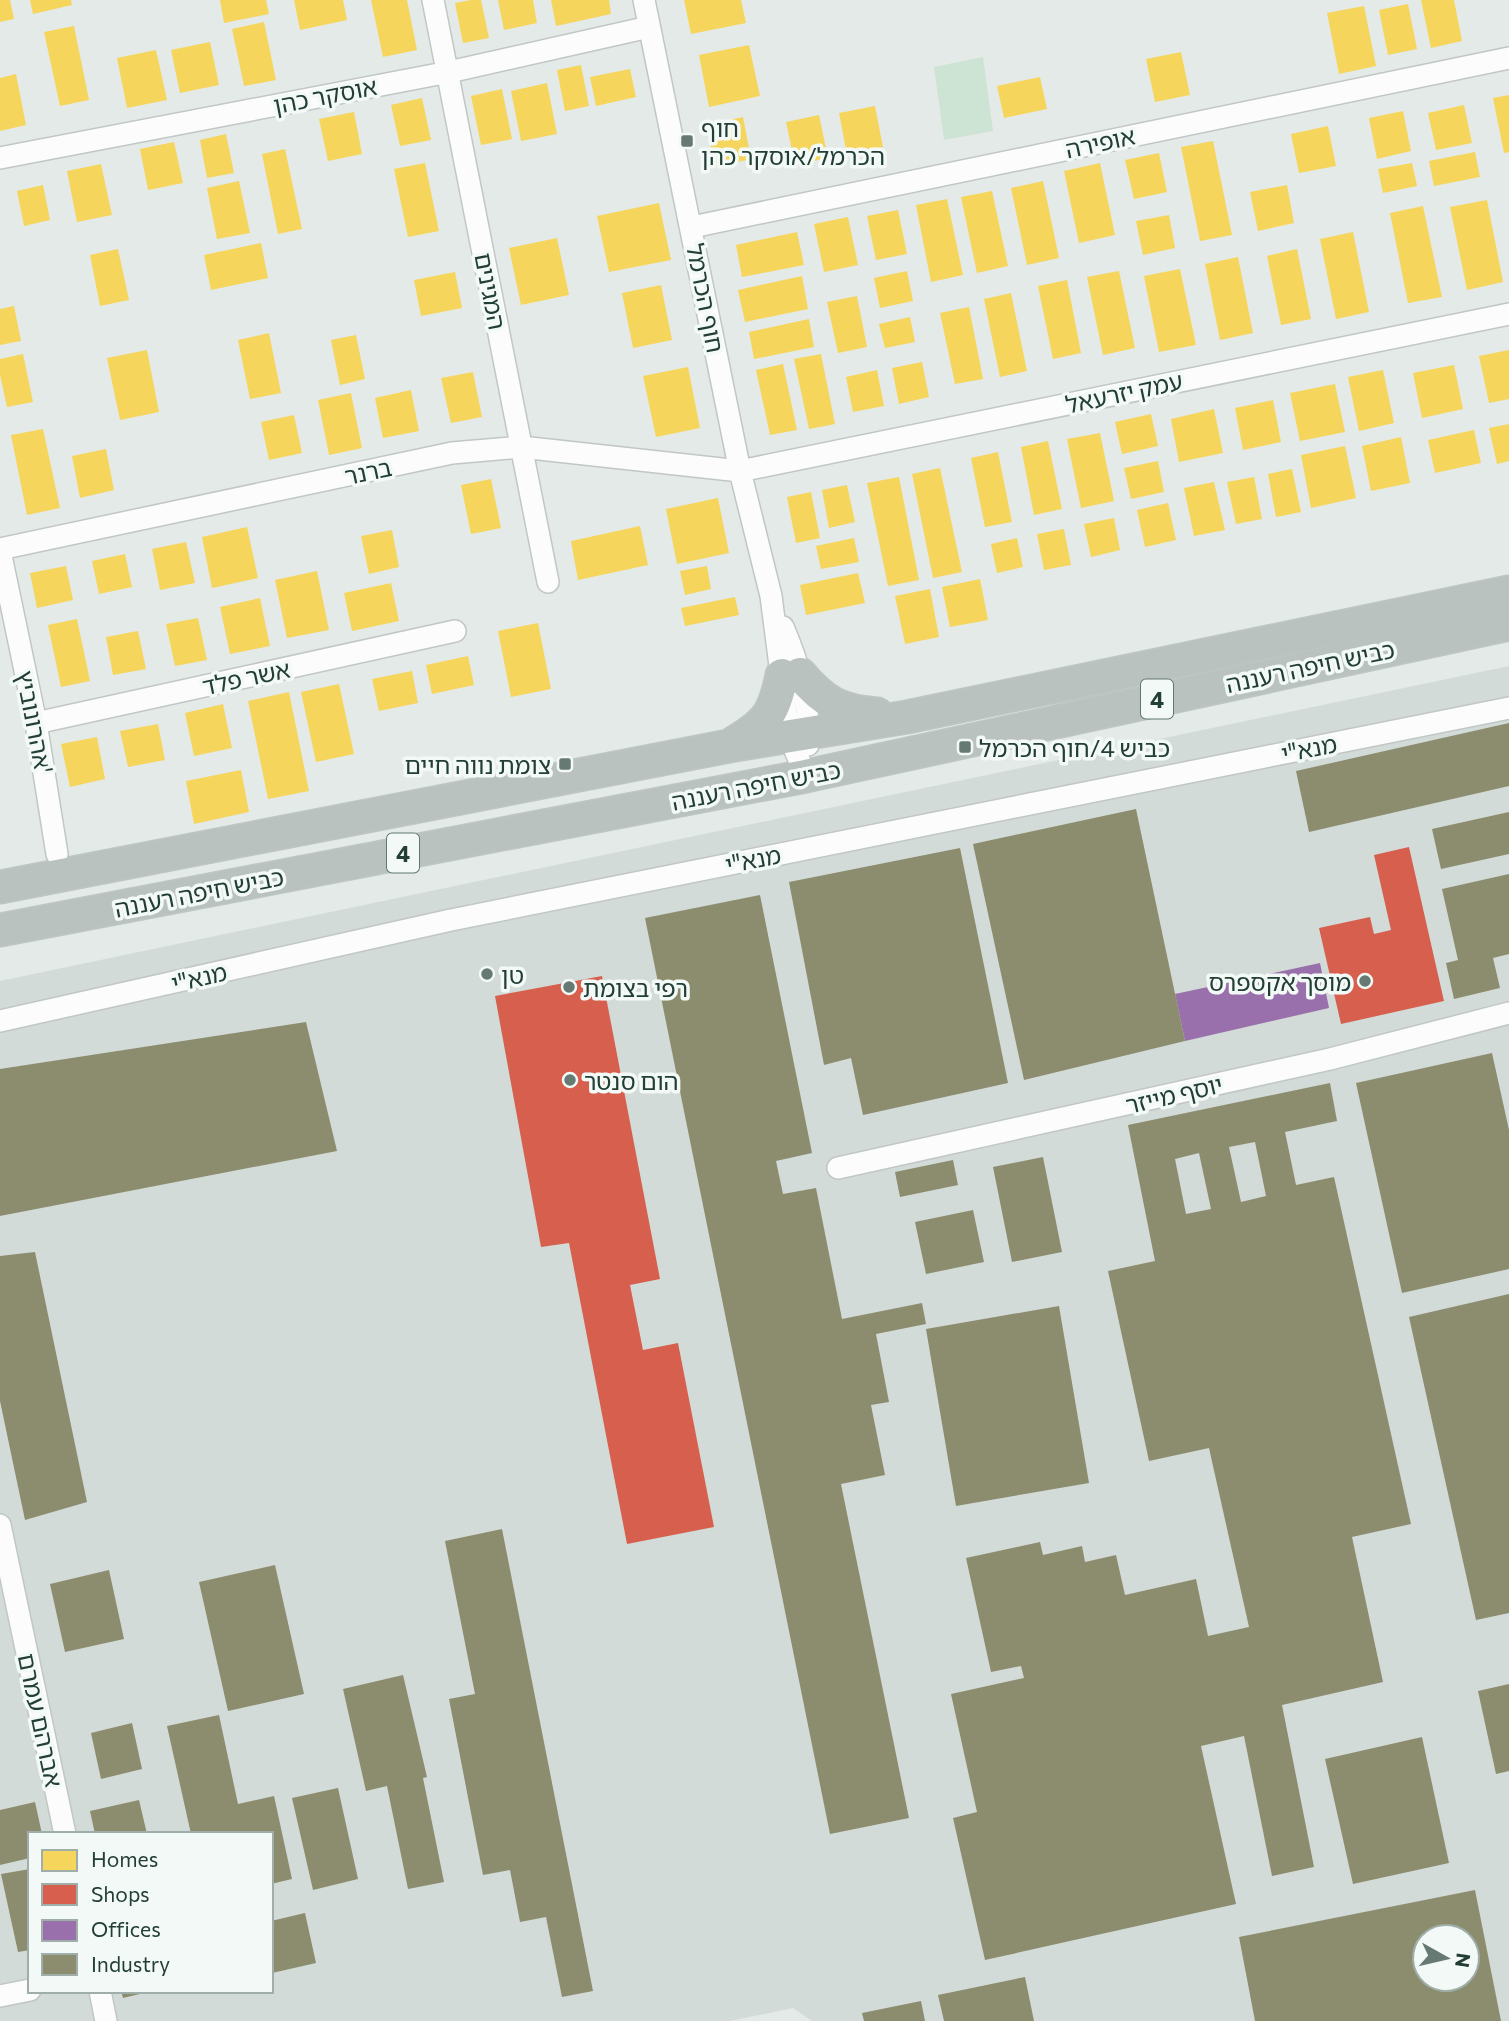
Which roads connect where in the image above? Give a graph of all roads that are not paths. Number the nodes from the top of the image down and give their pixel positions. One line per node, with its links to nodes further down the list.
1 (433, 0): 5 (street, המגינים)
2 (644, 0): 3 (street, חוף הכרמל)
3 (649, 27): 5 (street, אוסקר כהן); 7 (street, חוף הכרמל)
4 (1509, 58): 7 (street, אופירה)
5 (449, 72): 6 (street, אוסקר כהן); 9 (street, המגינים)
6 (0, 158)
7 (692, 227): 10 (street, חוף הכרמל)
8 (1509, 314): 10 (street, עמק יזרעאל)
9 (521, 447): 10 (street, ברנר); 11 (street, ברנר); 12 (street, המגינים)
10 (740, 471): 16 (street, חוף הכרמל)
11 (0, 550): 19 (street, אהרונוביץ')
12 (548, 582)
13 (1509, 592): 18 (highway, כביש חיפה רעננה / 4)
14 (1509, 624): 22 (highway, כביש חיפה רעננה / 4)
15 (455, 631): 19 (street, אשר פלד)
16 (791, 675): 18 (highway); 20 (street, חוף הכרמל); 21 (highway)
17 (1509, 708): 27 (street, מנא"י)
18 (907, 717): 20 (highway, כביש חיפה רעננה / 4)
19 (36, 723): 23 (street, אהרונוביץ')
20 (799, 734): 21 (highway, כביש חיפה רעננה / 4); 22 (street, חוף הכרמל)
21 (729, 746): 24 (highway, כביש חיפה רעננה / 4)
22 (806, 776): 25 (highway, כביש חיפה רעננה / 4)
23 (57, 854)
24 (0, 887)
25 (0, 930)
26 (1509, 1013): 28 (street, יוסף מייזר)
27 (0, 1021)
28 (838, 1168)
29 (0, 1525): 30 (street, אברהם עמרם)
30 (5, 1583): 31 (street, אברהם עמרם)
31 (65, 1832)
32 (28, 1990): 34 (street)
33 (100, 1993): 35 (street)
34 (0, 1996)
35 (106, 2021)

